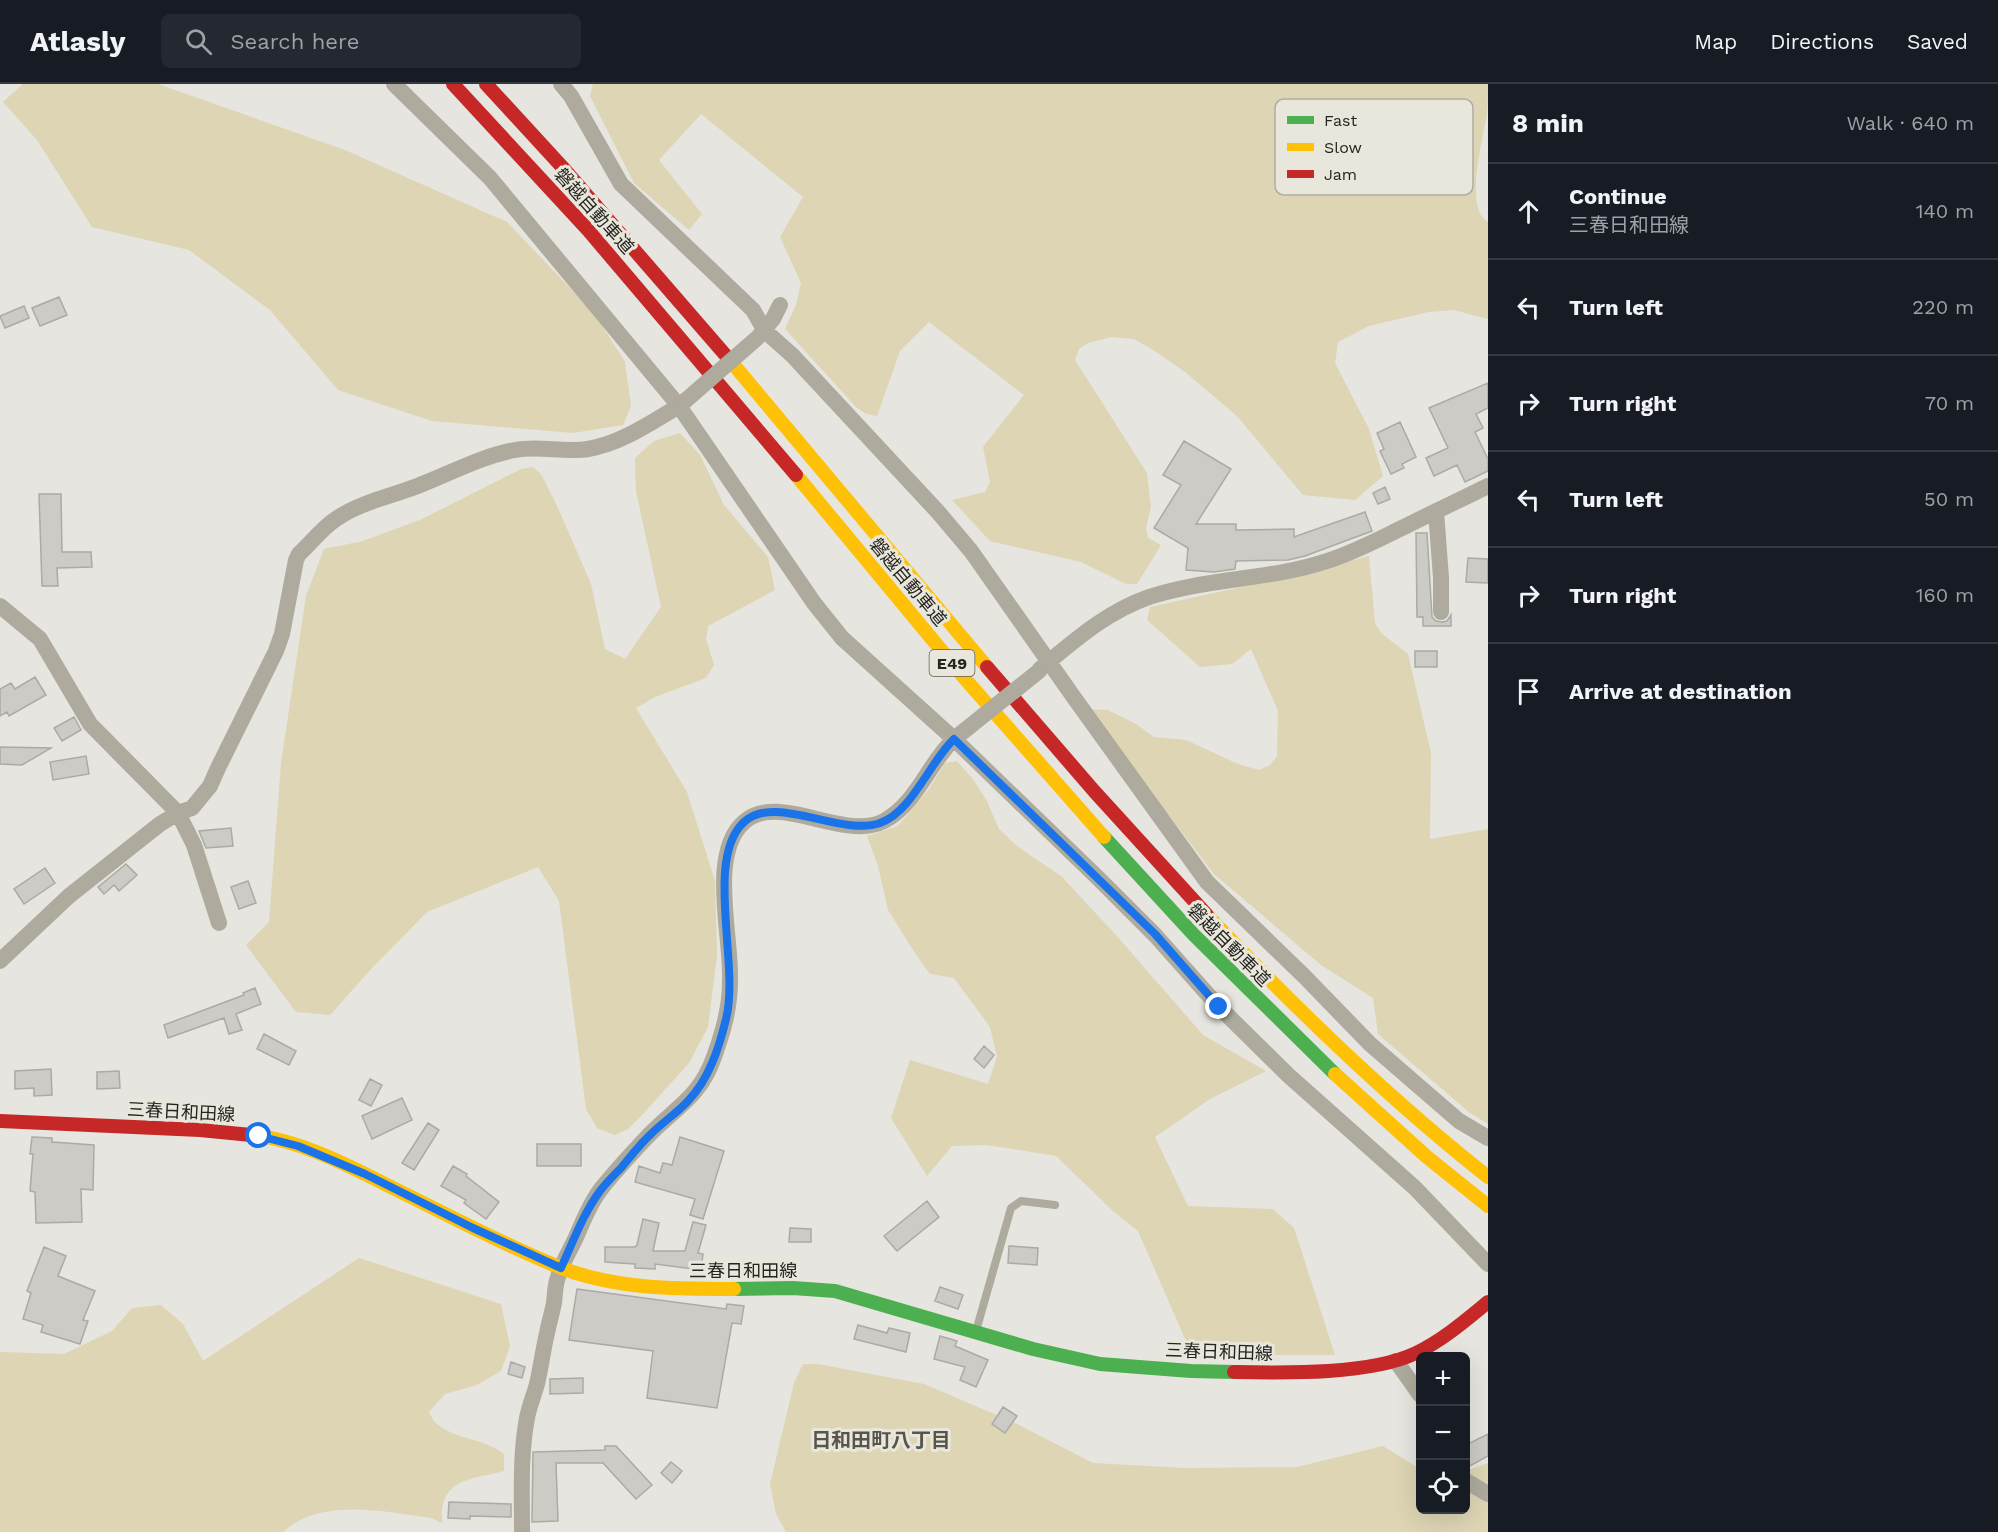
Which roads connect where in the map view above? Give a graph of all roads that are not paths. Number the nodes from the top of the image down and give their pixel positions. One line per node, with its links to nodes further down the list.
1 (394, 84): 7 (street)
2 (453, 84): 21 (main road, 磐越自動車道 / E49)
3 (486, 84): 19 (main road, 磐越自動車道 / E49)
4 (561, 84): 6 (street)
5 (780, 305): 6 (street)
6 (760, 335): 7 (street, bridge); 12 (street)
7 (682, 404): 13 (street); 14 (street)
8 (1488, 486): 9 (street)
9 (1436, 511): 11 (street); 12 (street)
10 (0, 606): 14 (street)
11 (1441, 612)
12 (1044, 666): 13 (street, bridge); 18 (street)
13 (954, 739): 22 (street); 23 (street)
14 (178, 813): 15 (street); 16 (street)
15 (219, 923)
16 (0, 961)
17 (0, 1121): 23 (main road, 三春日和田線)
18 (1488, 1138)
19 (1488, 1177)
20 (1055, 1205): 25 (lane)
21 (1488, 1206)
22 (1488, 1264)
23 (561, 1268): 25 (main road, 三春日和田線); 30 (street)
24 (1488, 1302): 26 (main road, 三春日和田線)
25 (975, 1332): 26 (main road, 三春日和田線)
26 (1396, 1361): 27 (street)
27 (1416, 1389)
28 (1470, 1483): 29 (street)
29 (1488, 1494)
30 (522, 1532)

